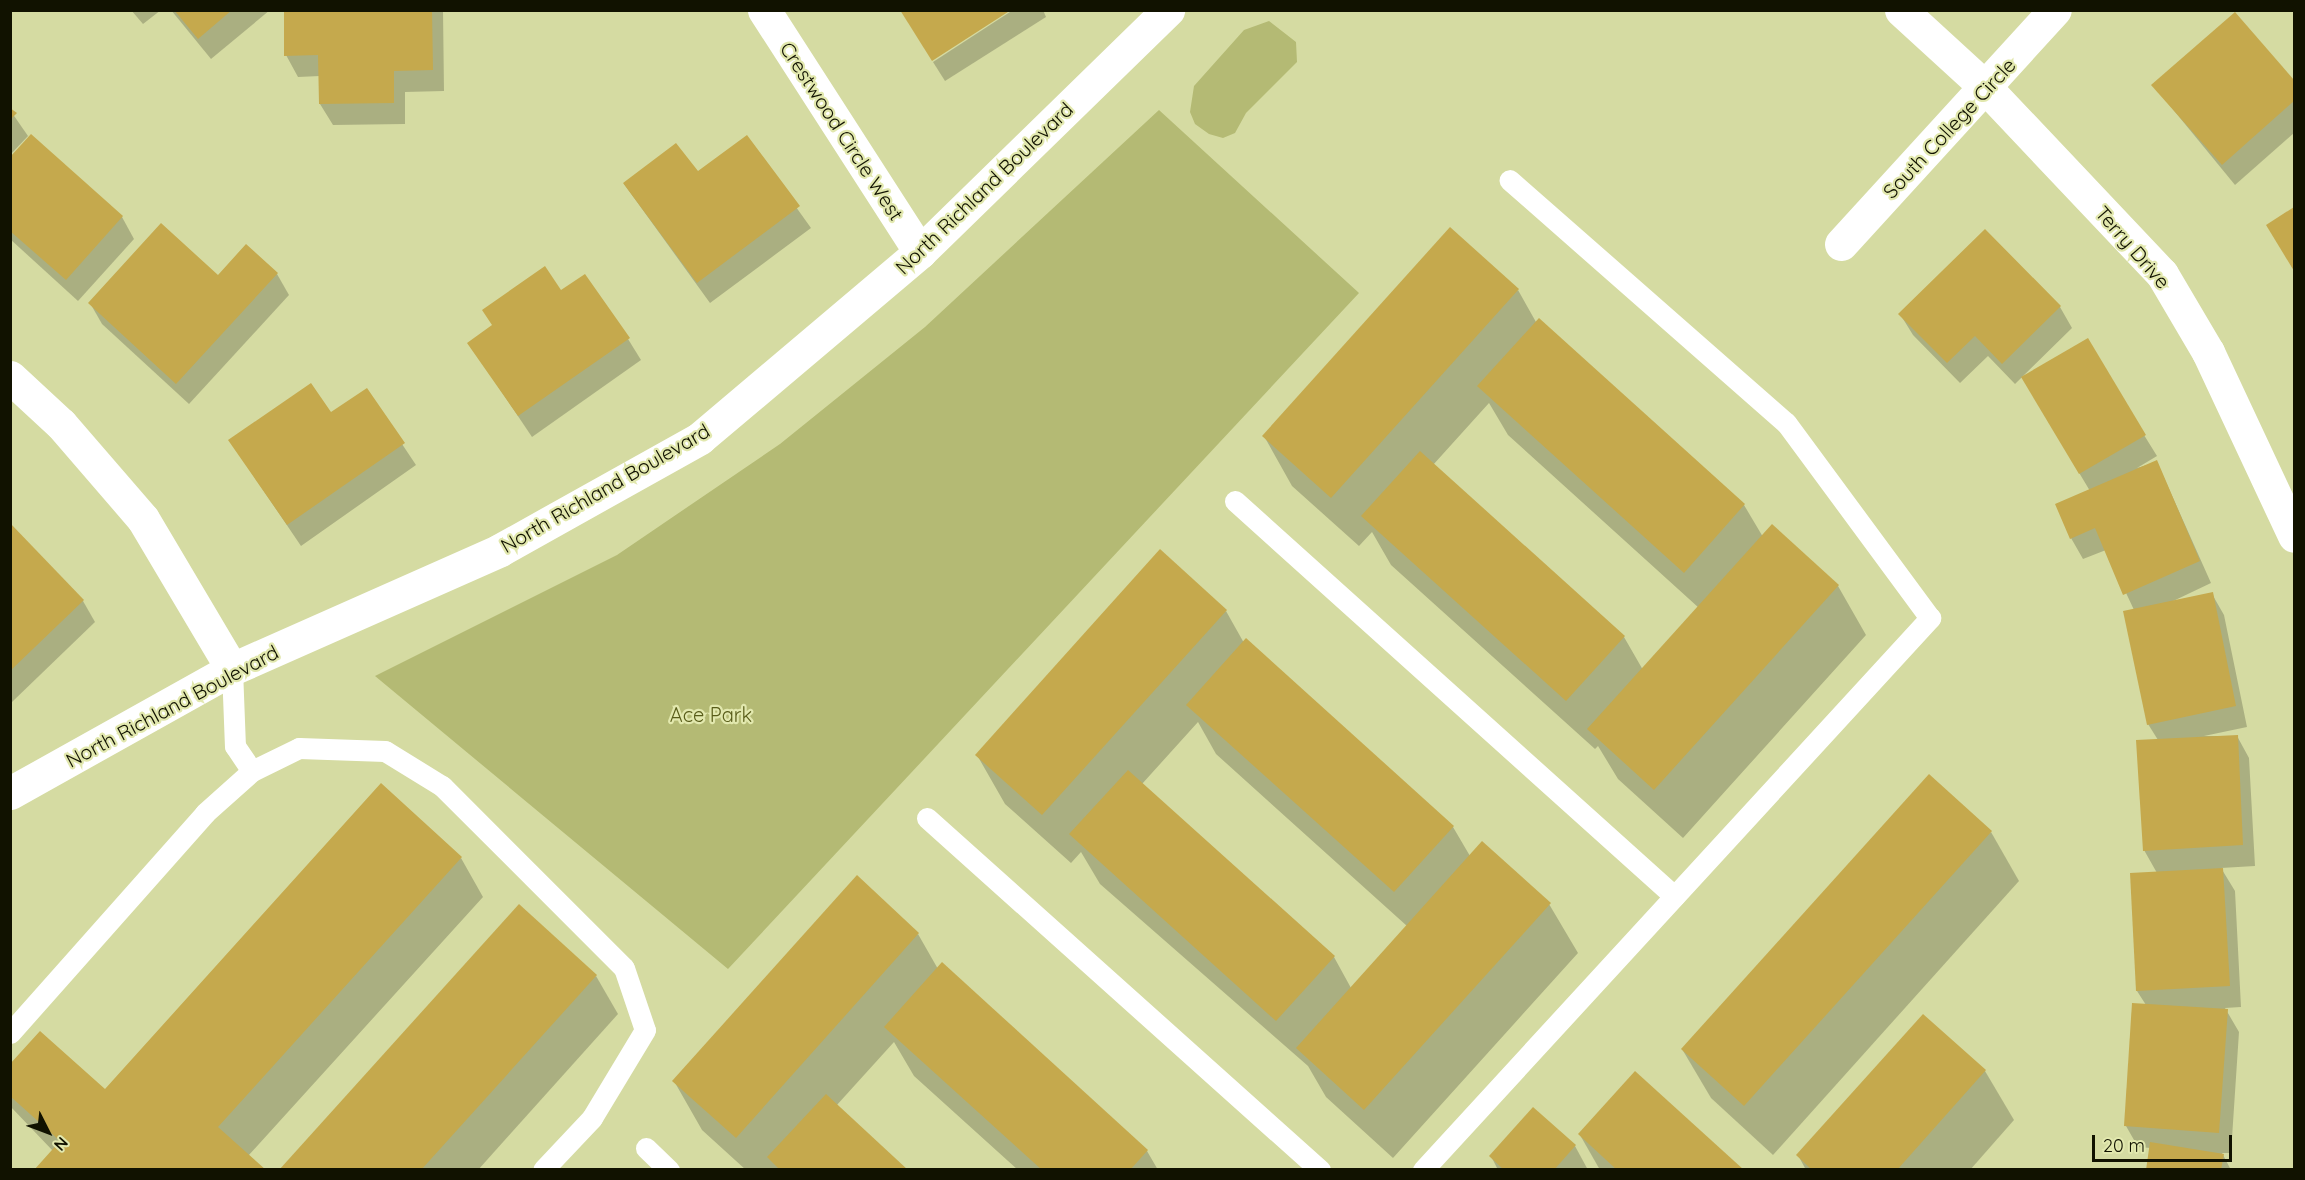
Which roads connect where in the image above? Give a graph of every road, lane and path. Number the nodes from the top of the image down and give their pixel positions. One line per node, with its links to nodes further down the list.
1 (764, 10): 8 (street, Crestwood Circle West)
2 (1168, 10): 8 (street, North Richland Boulevard)
3 (1901, 10): 5 (street, Terry Drive)
4 (2055, 10): 5 (street, South College Circle)
5 (1986, 88): 7 (street, South College Circle); 11 (street, Terry Drive)
6 (1509, 180): 16 (lane)
7 (1841, 244)
8 (920, 252): 12 (street, North Richland Boulevard)
9 (10, 377): 12 (street)
10 (1235, 501): 16 (lane)
11 (2295, 536)
12 (232, 669): 13 (lane); 14 (street, North Richland Boulevard)
13 (252, 771): 17 (lane); 19 (lane)
14 (10, 793)
15 (927, 818): 21 (lane)
16 (1674, 896): 22 (lane)
17 (10, 1033)
18 (646, 1149): 20 (lane)
19 (543, 1170)
20 (669, 1170)
21 (1320, 1170)
22 (1423, 1170)

